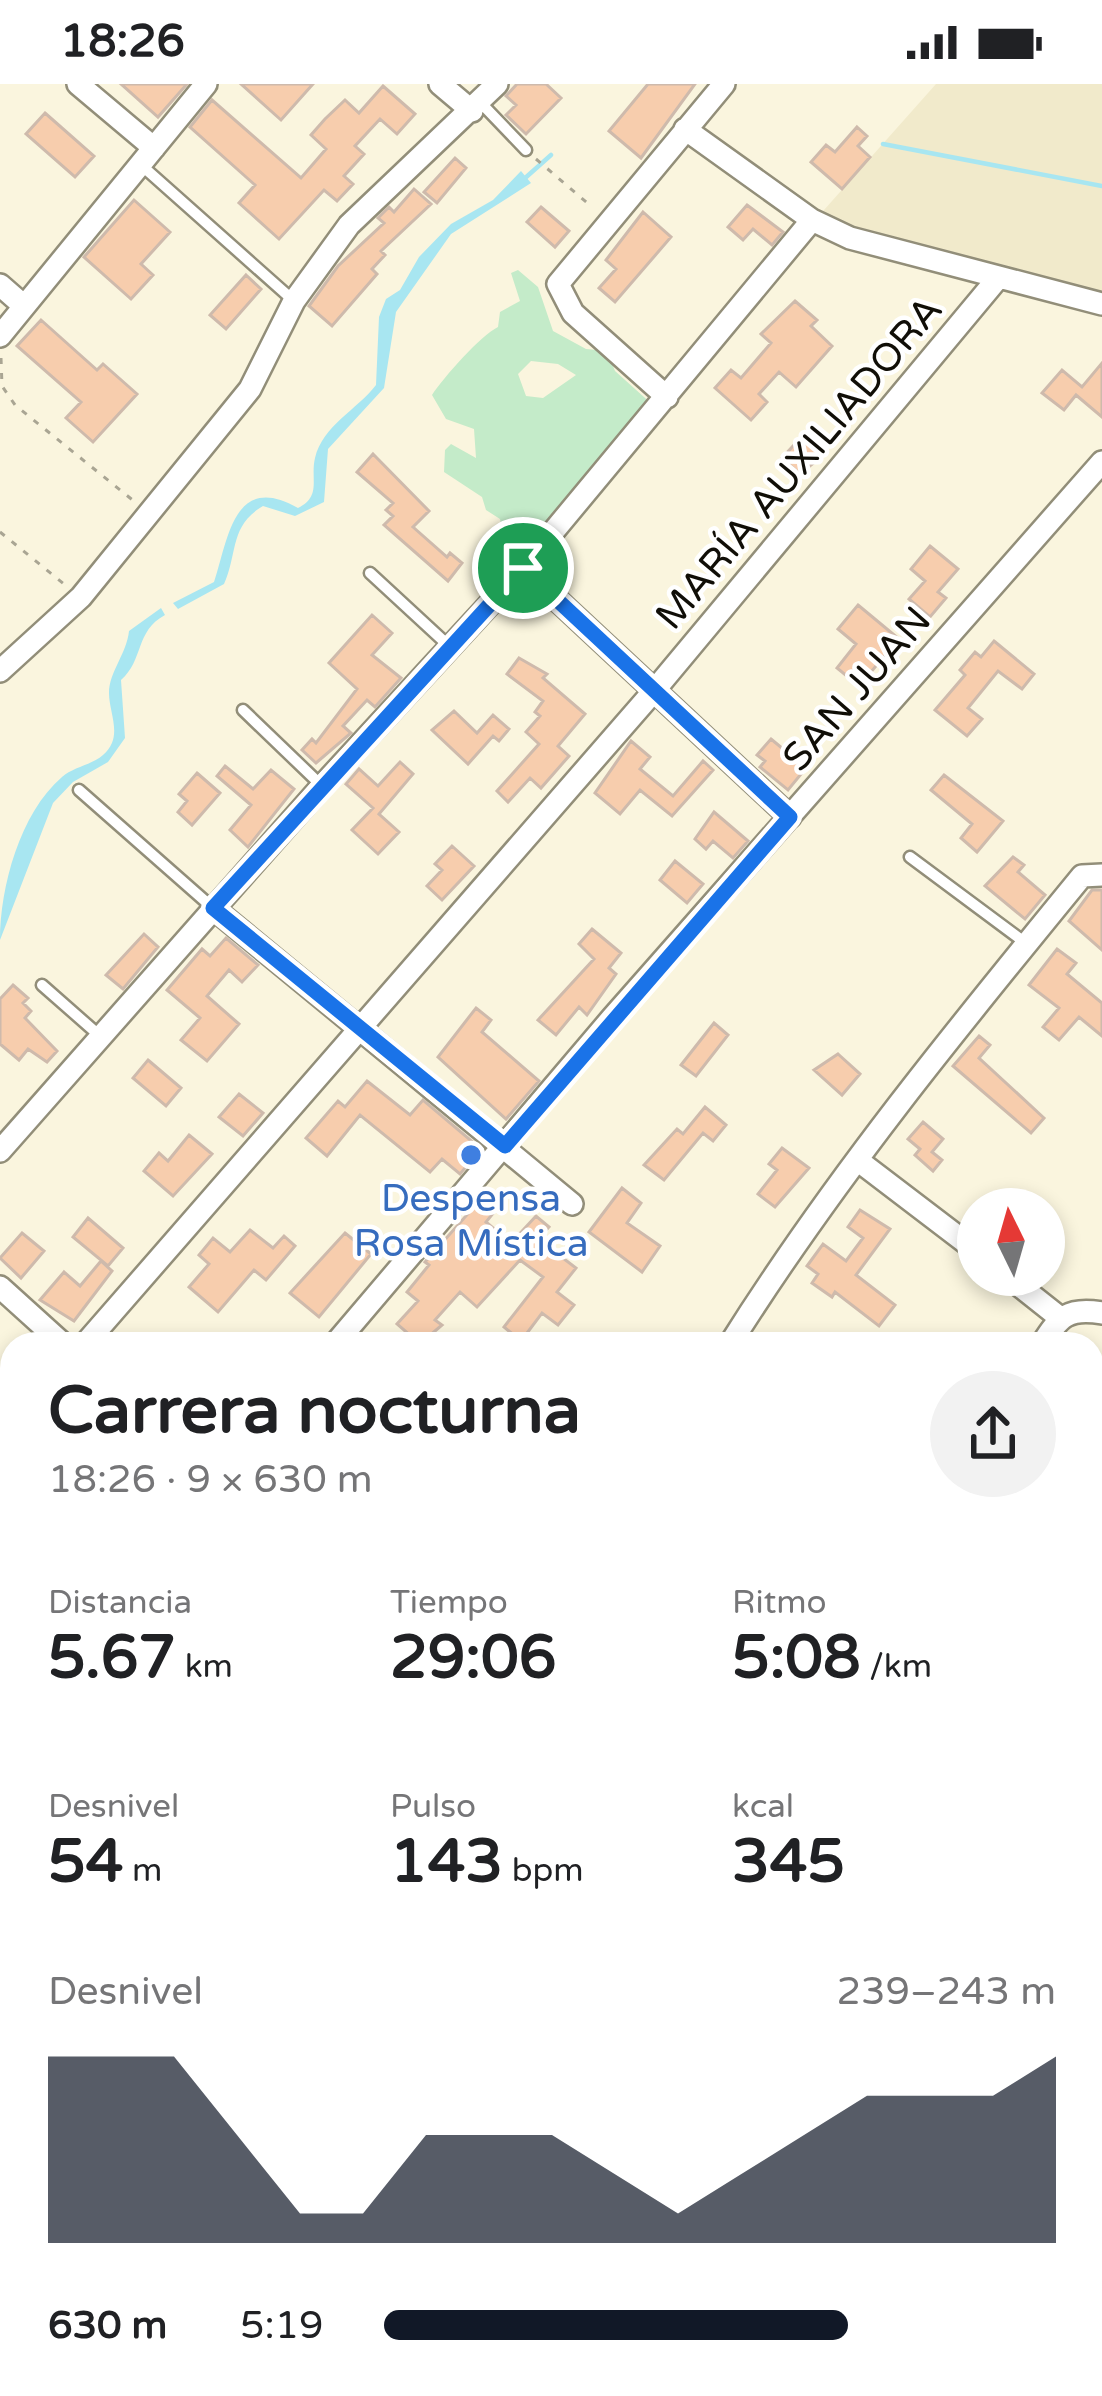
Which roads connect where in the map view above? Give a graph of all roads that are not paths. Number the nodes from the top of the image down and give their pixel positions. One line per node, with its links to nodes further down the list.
1 (78, 84): 9 (street)
2 (206, 84): 9 (street)
3 (440, 84): 6 (street)
4 (496, 84): 6 (street)
5 (724, 84): 7 (street)
6 (476, 106): 8 (lane); 13 (street)
7 (685, 129): 10 (street); 17 (street)
8 (526, 150)
9 (147, 156): 13 (lane); 15 (street)
10 (812, 220): 11 (street); 17 (street)
11 (998, 278): 14 (street); 23 (street, MARÍA AUXILIADORA)
12 (0, 285): 15 (street)
13 (294, 301): 22 (street)
14 (1102, 304)
15 (24, 306): 16 (street)
16 (2, 334)
17 (667, 397): 19 (street)
18 (1102, 462): 27 (street, SAN JUAN)
19 (523, 568): 21 (street); 23 (street)
20 (370, 573): 21 (lane)
21 (448, 646): 25 (street)
22 (0, 671)
23 (653, 692): 27 (street); 33 (street, MARÍA AUXILIADORA)
24 (243, 710): 25 (lane)
25 (322, 785): 30 (street)
26 (80, 790): 30 (lane)
27 (790, 817): 35 (street, SAN JUAN)
28 (910, 857): 31 (lane)
29 (1102, 875): 31 (street)
30 (213, 908): 33 (street); 34 (street)
31 (1027, 944): 37 (street)
32 (42, 986): 34 (lane)
33 (359, 1030): 35 (street); 45 (street, MARÍA AUXILIADORA)
34 (100, 1036): 36 (street)
35 (505, 1146): 38 (street); 46 (street, SAN JUAN)
36 (0, 1151)
37 (860, 1162): 39 (street); 47 (street)
38 (572, 1204)
39 (957, 1236)
40 (0, 1287): 44 (street)
41 (1032, 1296): 43 (street)
42 (1102, 1313): 43 (street)
43 (1059, 1317): 48 (street)
44 (50, 1332)
45 (95, 1332)
46 (345, 1332)
47 (738, 1332)
48 (1050, 1332)

